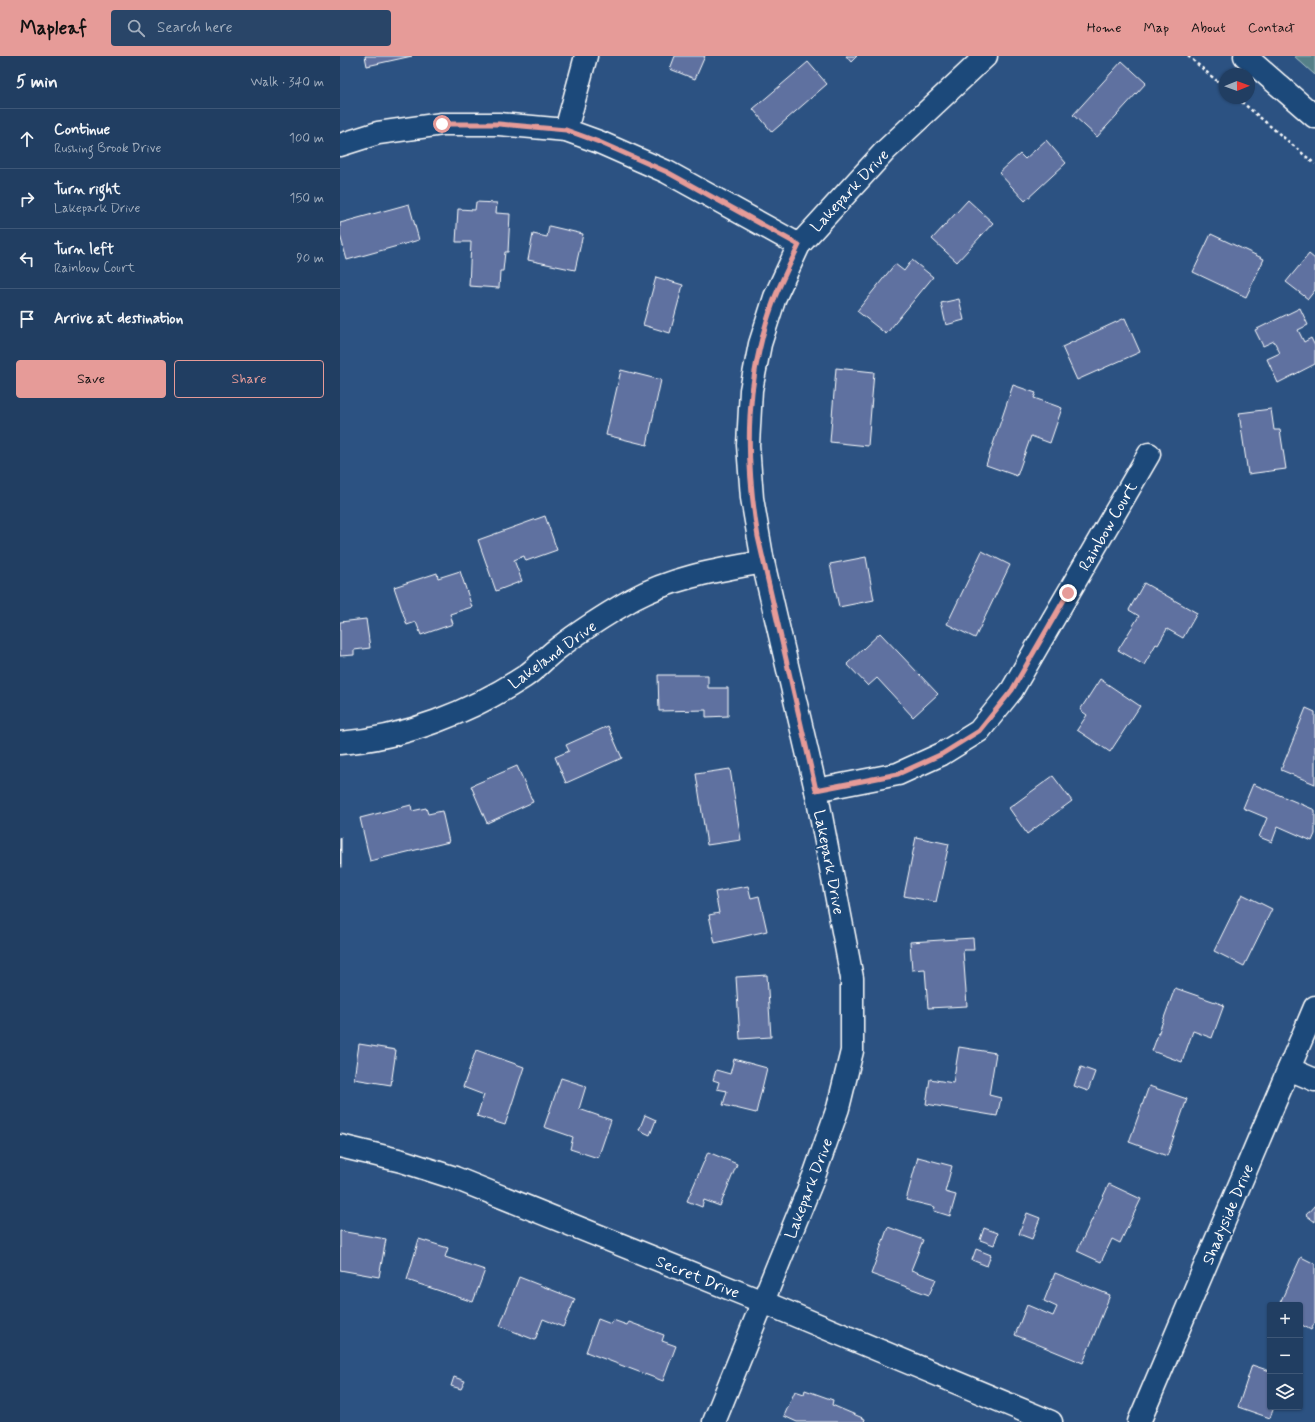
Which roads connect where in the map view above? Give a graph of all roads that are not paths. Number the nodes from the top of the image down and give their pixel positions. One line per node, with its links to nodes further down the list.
1 (586, 56): 5 (street)
2 (986, 56): 7 (street, Lakepark Drive)
3 (1245, 56): 4 (street)
4 (1315, 117)
5 (566, 130): 6 (street); 7 (street)
6 (340, 145)
7 (799, 245): 9 (street, Lakepark Drive)
8 (1149, 454): 11 (street, Rainbow Court)
9 (763, 562): 10 (street, Lakeland Drive); 11 (street, Lakepark Drive)
10 (340, 743)
11 (816, 790): 16 (street, Lakepark Drive)
12 (1315, 1007): 13 (street, Shadyside Drive)
13 (1289, 1069): 14 (street); 19 (street, Shadyside Drive)
14 (1315, 1080)
15 (340, 1146): 16 (street, Secret Drive)
16 (763, 1302): 17 (street, Lakepark Drive); 18 (street, Secret Drive)
17 (714, 1422)
18 (1051, 1422)
19 (1139, 1422)

